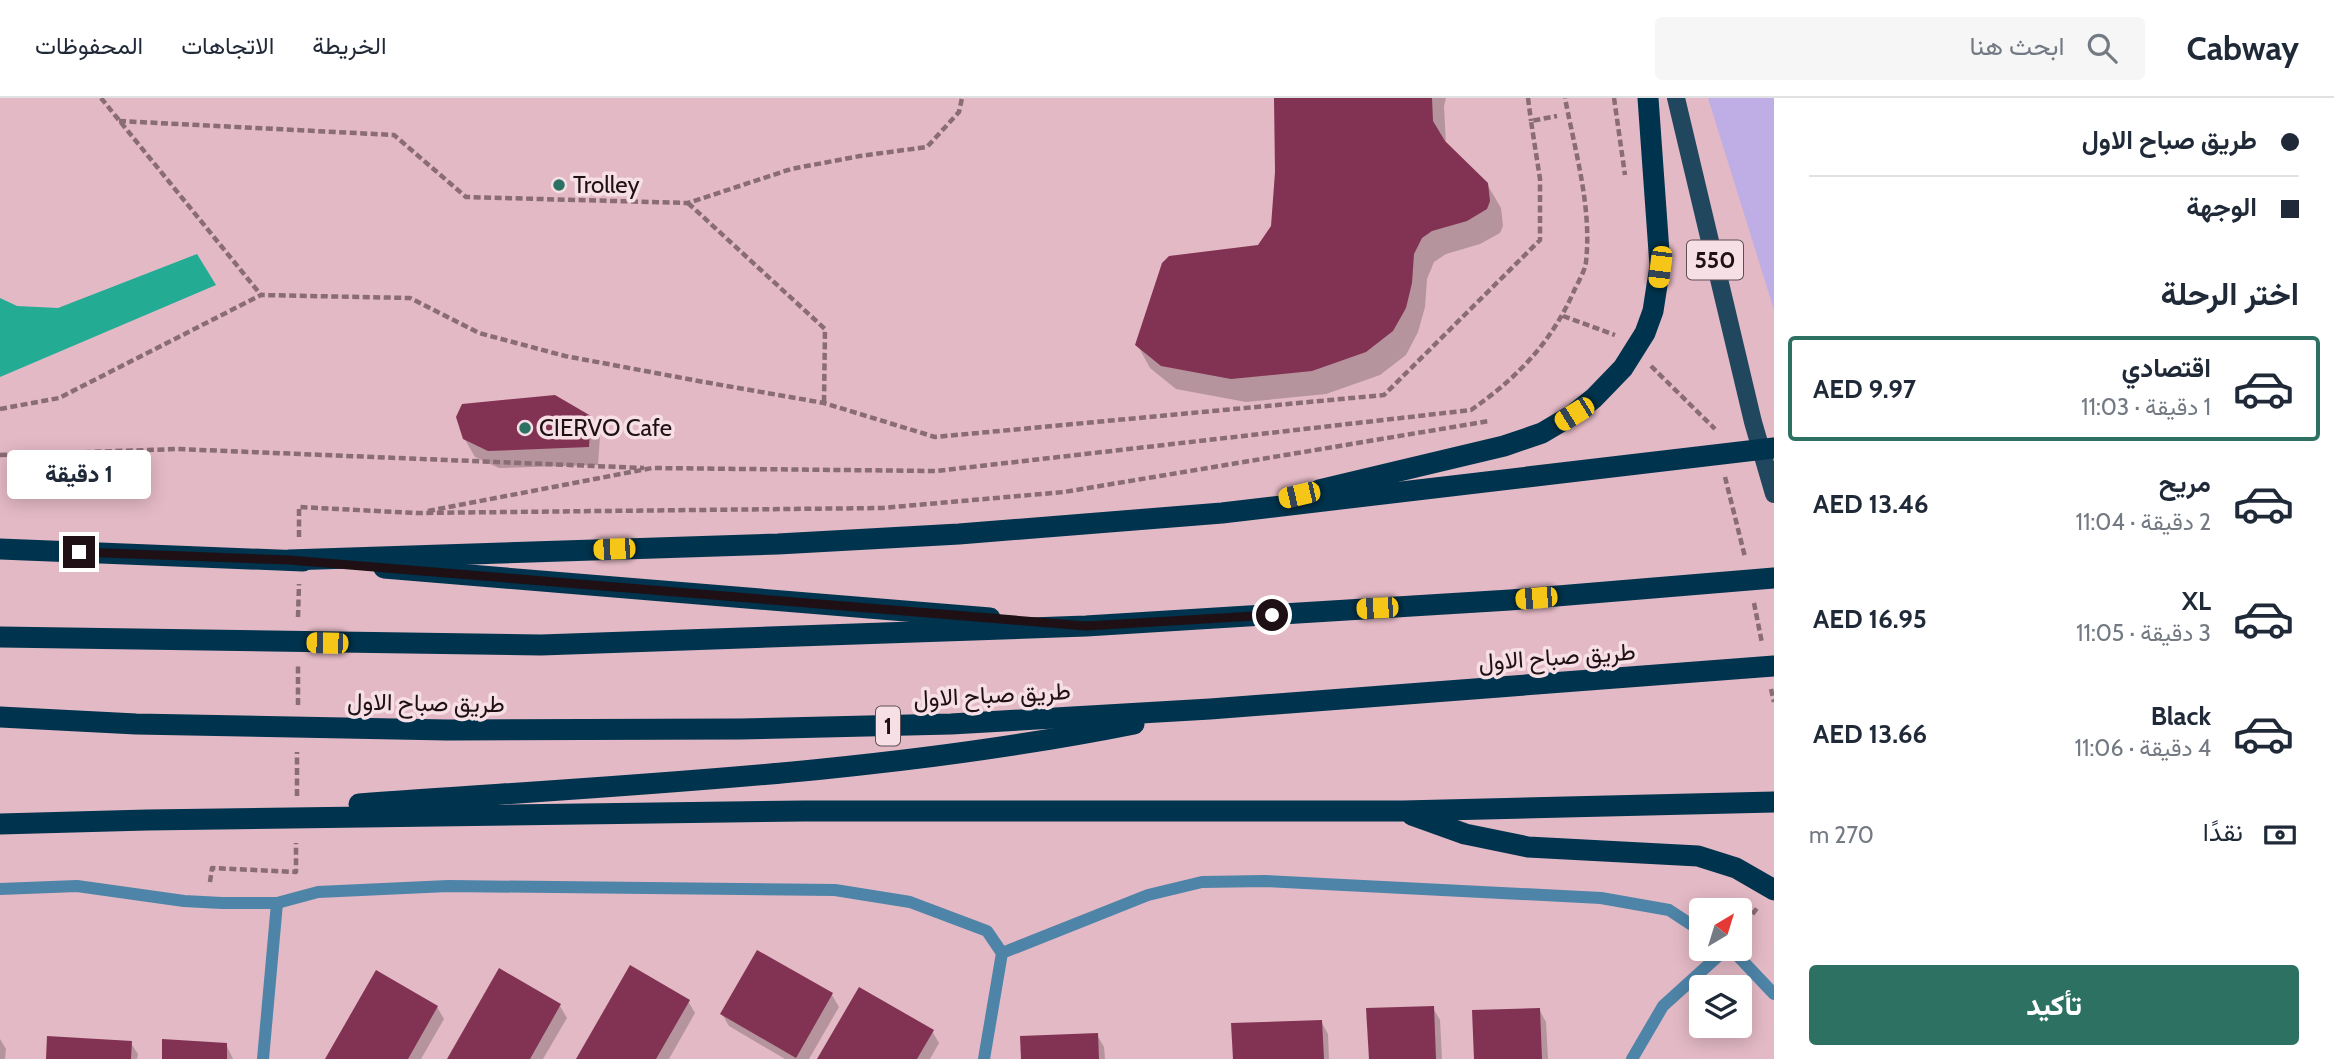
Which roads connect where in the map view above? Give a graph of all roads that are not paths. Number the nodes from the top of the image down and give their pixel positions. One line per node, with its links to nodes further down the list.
1 (1648, 98): 5 (highway)
2 (1676, 98): 3 (main road, 550)
3 (1768, 448): 4 (main road, 550); 5 (highway)
4 (1774, 494)
5 (1222, 513): 7 (highway)
6 (0, 549): 7 (highway)
7 (296, 558): 9 (highway)
8 (1774, 578): 9 (highway)
9 (1086, 626): 10 (highway)
10 (0, 637)
11 (1769, 657): 12 (highway, طريق صباح الاول / 1)
12 (1210, 709): 13 (highway, طريق صباح الاول / 1); 16 (highway)
13 (0, 717)
14 (1774, 802): 15 (highway)
15 (1403, 811): 16 (highway); 19 (highway)
16 (147, 820): 17 (highway)
17 (0, 824)
18 (0, 890): 20 (lane)
19 (1774, 890)
20 (277, 903): 22 (lane); 26 (lane)
21 (1689, 923): 22 (lane)
22 (1002, 953): 27 (lane)
23 (1713, 961): 28 (lane)
24 (1743, 961): 25 (lane)
25 (1774, 994)
26 (263, 1059)
27 (984, 1059)
28 (1632, 1059)

